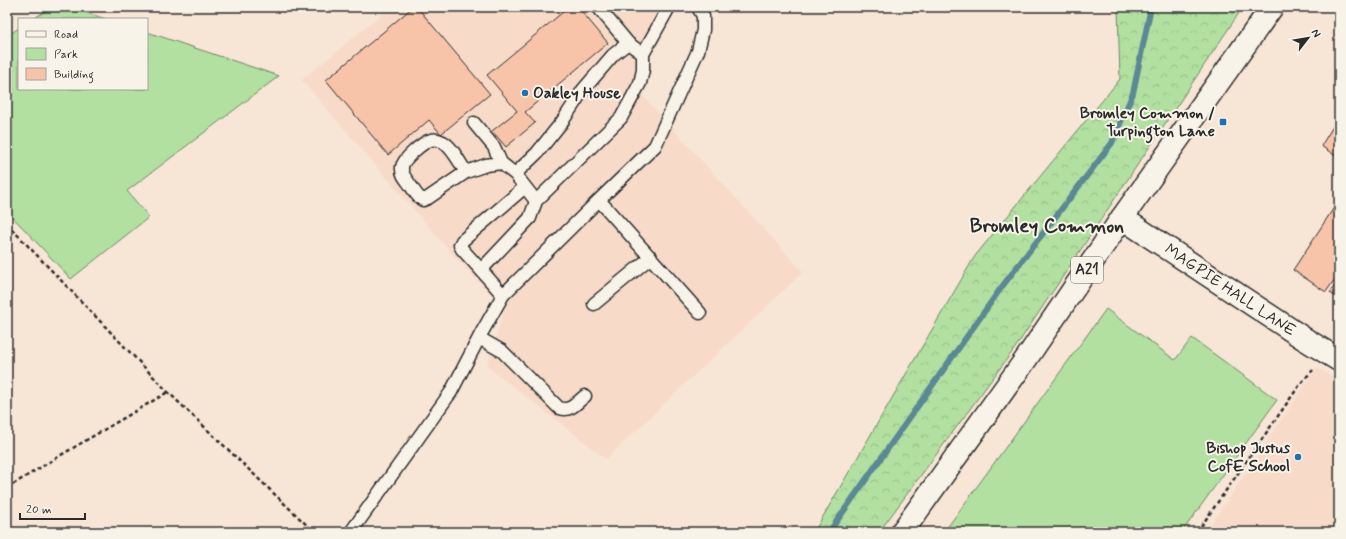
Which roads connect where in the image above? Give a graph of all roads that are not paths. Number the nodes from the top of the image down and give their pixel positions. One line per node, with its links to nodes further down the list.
1 (598, 7): 5 (lane)
2 (669, 7): 6 (lane)
3 (698, 7): 12 (lane)
4 (1272, 7): 14 (main road, A21)
5 (628, 43): 6 (lane); 10 (lane)
6 (643, 54): 13 (lane)
7 (474, 123): 8 (lane)
8 (501, 163): 9 (lane); 10 (lane)
9 (466, 172): 9 (lane)
10 (515, 174): 11 (lane)
11 (525, 187): 13 (lane); 16 (lane)
12 (599, 200): 15 (lane); 17 (lane)
13 (536, 201): 16 (lane)
14 (1122, 218): 21 (main road, MAGPIE HALL LANE); 24 (main road, A21)
15 (651, 257): 18 (lane); 19 (lane)
16 (481, 270): 17 (lane)
17 (503, 295): 20 (lane)
18 (594, 304)
19 (700, 313)
20 (479, 338): 22 (lane); 23 (lane)
21 (1334, 357)
22 (585, 396)
23 (351, 532)
24 (902, 532)

